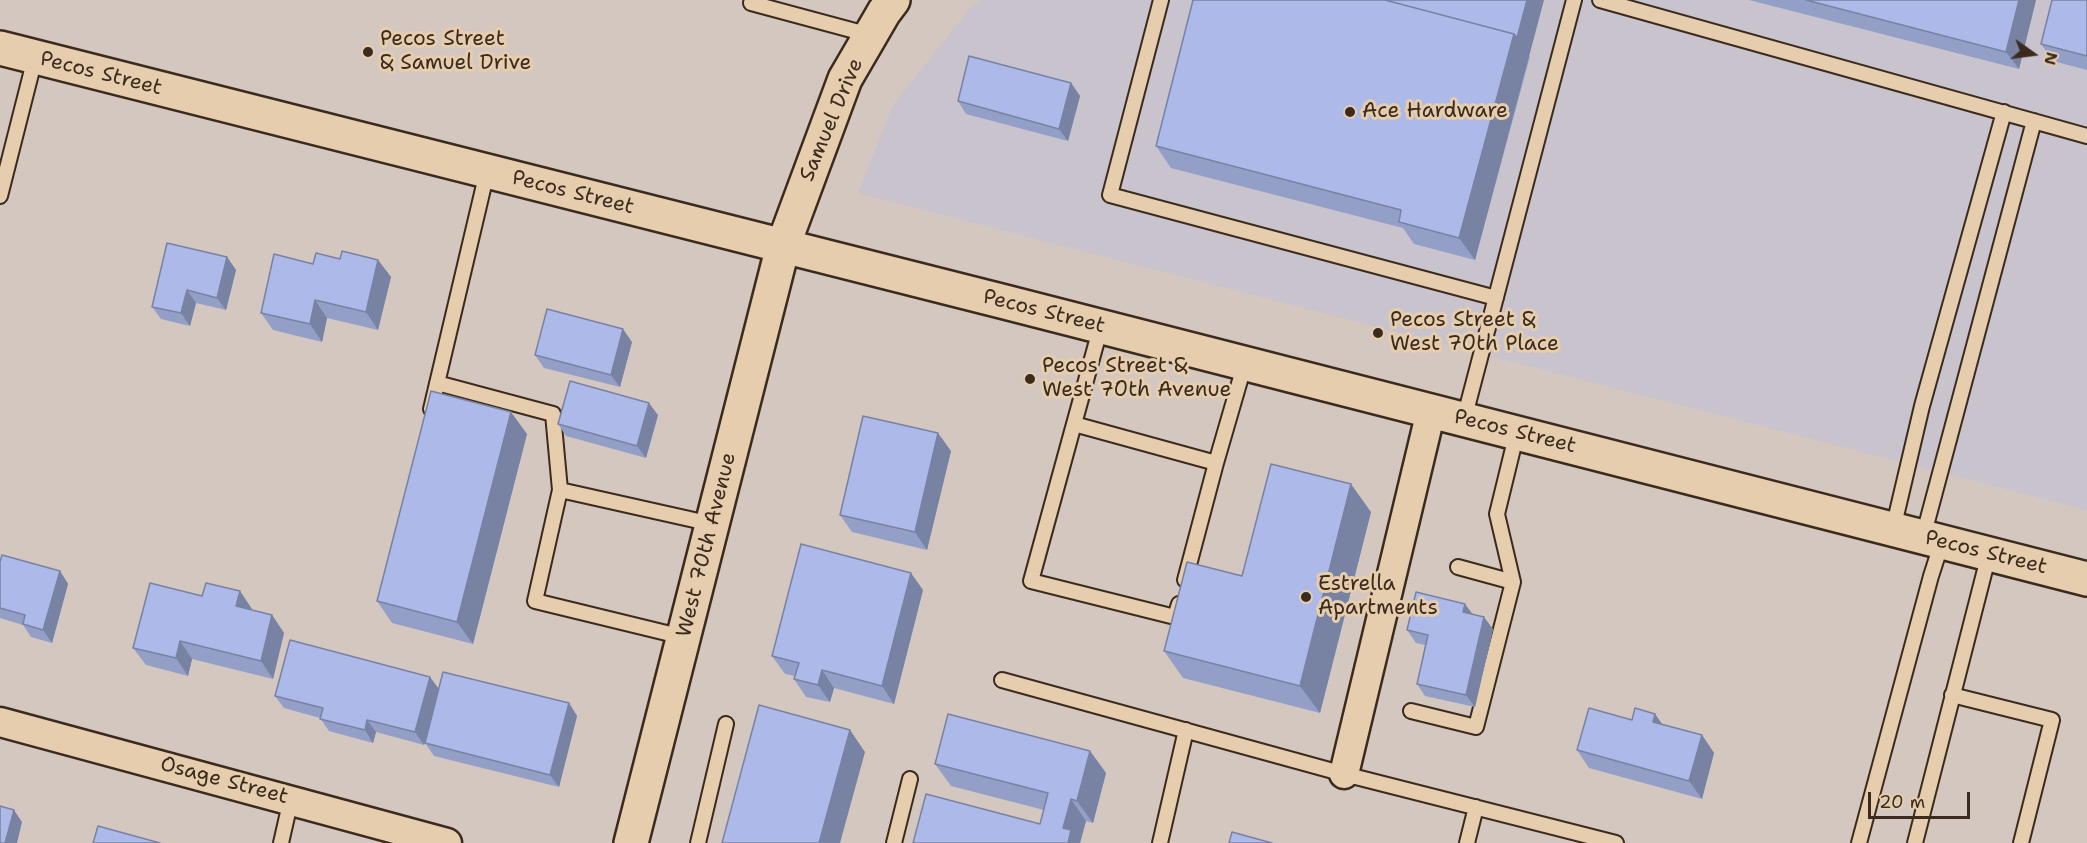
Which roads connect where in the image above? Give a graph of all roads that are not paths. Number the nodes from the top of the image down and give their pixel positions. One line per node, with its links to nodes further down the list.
1 (893, 0): 6 (main road, Samuel Drive)
2 (1161, 0): 15 (lane)
3 (1574, 0): 15 (lane)
4 (1600, 0): 9 (lane)
5 (751, 3): 6 (lane)
6 (870, 35): 14 (main road, Samuel Drive)
7 (0, 48): 8 (main road, Pecos Street)
8 (35, 58): 12 (main road, Pecos Street); 13 (lane)
9 (2004, 112): 10 (lane); 27 (lane)
10 (2034, 121): 11 (lane); 27 (lane)
11 (2087, 136)
12 (487, 172): 14 (main road, Pecos Street); 18 (lane)
13 (0, 196)
14 (783, 246): 16 (main road, Pecos Street); 26 (main road, West 70th Avenue)
15 (1496, 298): 21 (lane)
16 (1101, 326): 17 (main road, Pecos Street); 22 (lane)
17 (1245, 363): 19 (main road, Pecos Street); 24 (lane)
18 (437, 383): 20 (lane); 25 (lane)
19 (1431, 411): 21 (main road, Pecos Street); 39 (street)
20 (429, 418)
21 (1464, 419): 23 (main road, Pecos Street)
22 (1074, 424): 24 (lane); 24 (lane)
23 (1517, 432): 27 (main road, Pecos Street); 31 (lane)
24 (1216, 463)
25 (560, 490): 26 (lane); 32 (lane)
26 (712, 524): 32 (main road, West 70th Avenue)
27 (1919, 536): 28 (main road, Pecos Street); 51 (lane)
28 (1989, 554): 30 (main road, Pecos Street); 34 (lane)
29 (1458, 567): 31 (lane)
30 (2087, 579)
31 (1513, 582): 35 (lane)
32 (683, 637): 45 (main road, West 70th Avenue)
33 (1002, 680): 38 (lane)
34 (1952, 695): 52 (lane); 53 (lane)
35 (1411, 711)
36 (0, 722): 41 (street, Osage Street)
37 (726, 724): 46 (lane)
38 (1186, 730): 39 (lane); 48 (lane)
39 (1344, 774): 42 (lane)
40 (910, 779): 47 (lane)
41 (291, 799): 43 (lane); 44 (street, Osage Street)
42 (1476, 807): 49 (lane); 50 (lane)
43 (281, 843)
44 (447, 843)
45 (631, 843)
46 (698, 843)
47 (894, 843)
48 (1160, 843)
49 (1467, 843)
50 (1616, 843)
51 (1859, 843)
52 (1916, 843)
53 (2021, 843)

